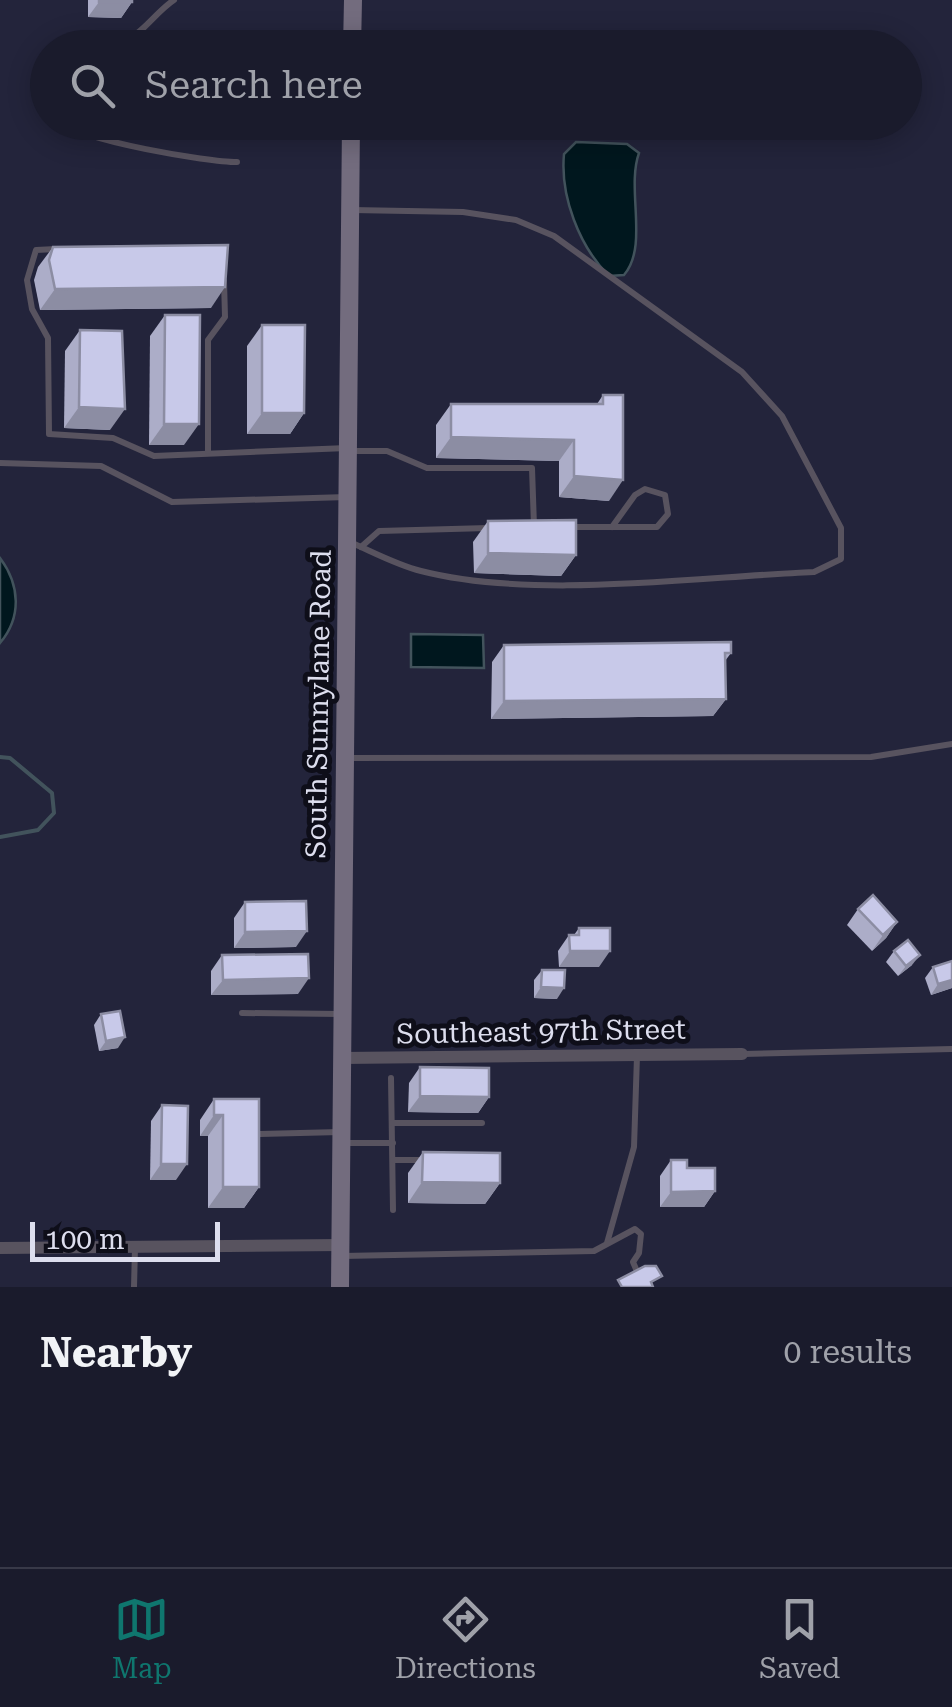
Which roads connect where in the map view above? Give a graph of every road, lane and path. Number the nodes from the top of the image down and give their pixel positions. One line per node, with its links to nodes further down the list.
1 (174, 0): 3 (lane)
2 (353, 0): 4 (street)
3 (141, 30)
4 (352, 30)
5 (100, 140): 7 (lane)
6 (352, 140): 8 (street, South Sunnylane Road)
7 (237, 162)
8 (350, 210): 11 (street, South Sunnylane Road); 19 (lane)
9 (74, 249): 12 (lane)
10 (224, 264): 12 (lane)
11 (348, 450): 12 (lane); 14 (street, South Sunnylane Road); 16 (lane)
12 (208, 451)
13 (0, 463): 14 (lane)
14 (348, 497): 19 (street, South Sunnylane Road)
15 (515, 527): 16 (lane)
16 (534, 527): 17 (lane)
17 (612, 527): 17 (lane)
18 (496, 528): 19 (lane)
19 (354, 544): 21 (street, South Sunnylane Road)
20 (952, 744): 21 (lane)
21 (345, 758): 23 (street, South Sunnylane Road)
22 (242, 1012): 23 (lane)
23 (342, 1014): 27 (street, South Sunnylane Road)
24 (952, 1049): 26 (lane)
25 (637, 1054): 26 (street, Southeast 97th Street); 27 (street, Southeast 97th Street); 37 (lane)
26 (742, 1054)
27 (342, 1058): 32 (street, South Sunnylane Road)
28 (392, 1078): 29 (lane)
29 (392, 1123): 30 (lane); 33 (lane)
30 (482, 1123)
31 (260, 1134): 32 (lane)
32 (342, 1138): 33 (lane); 40 (street, South Sunnylane Road)
33 (393, 1143): 34 (lane)
34 (393, 1160): 35 (lane); 36 (lane)
35 (428, 1160)
36 (393, 1210)
37 (607, 1243): 40 (lane); 41 (lane)
38 (135, 1247): 39 (street); 40 (street); 42 (lane)
39 (0, 1248)
40 (341, 1251): 43 (street, South Sunnylane Road)
41 (640, 1278)
42 (134, 1287)
43 (340, 1287)

